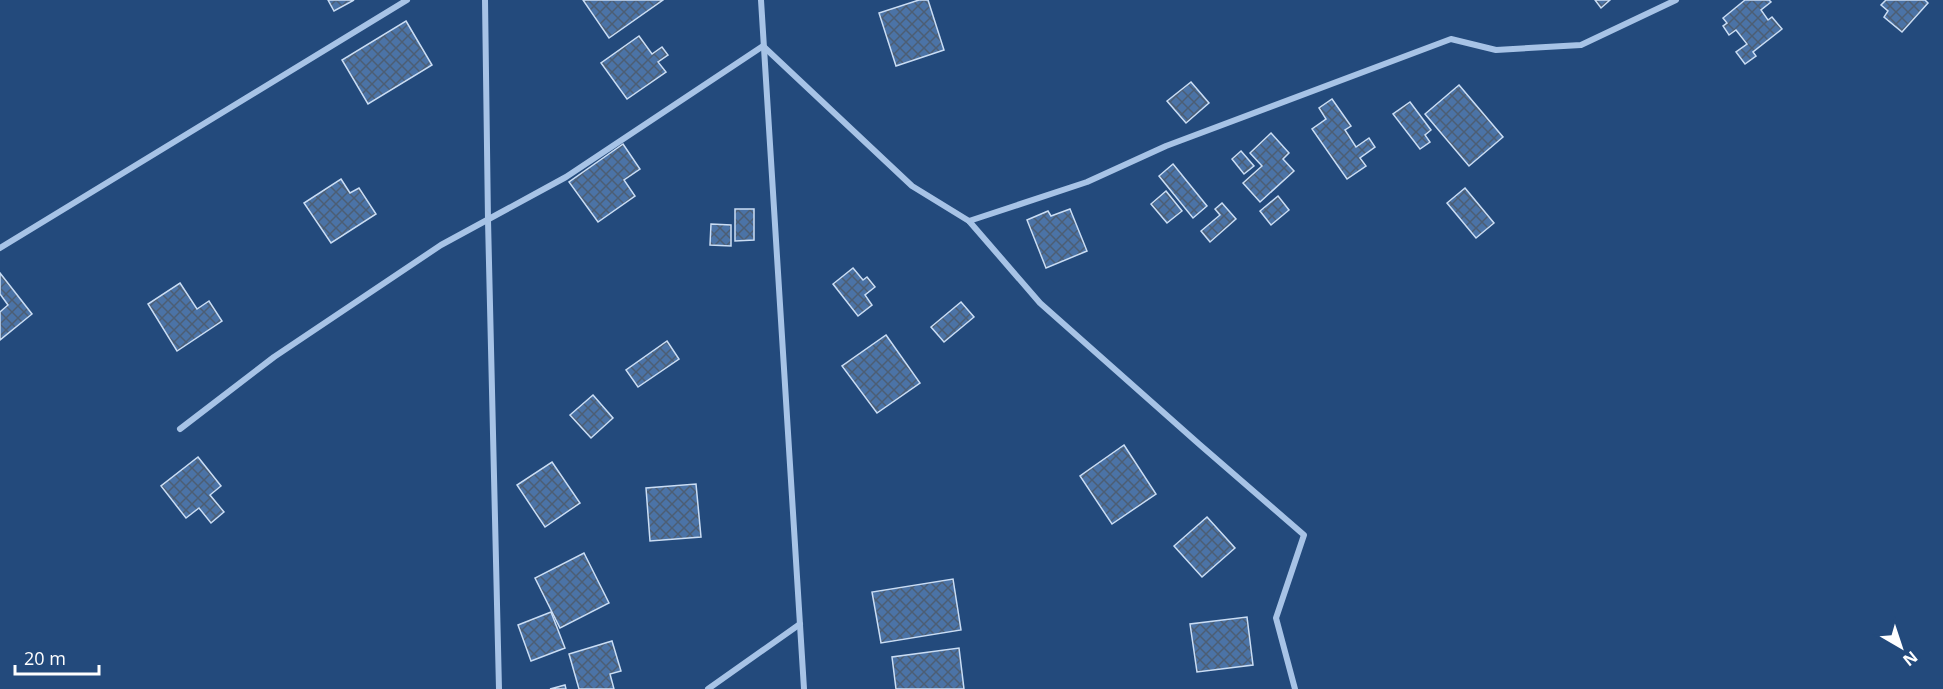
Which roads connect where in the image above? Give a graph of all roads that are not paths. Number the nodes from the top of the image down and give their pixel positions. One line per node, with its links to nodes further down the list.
1 (407, 0): 8 (street)
2 (485, 0): 6 (street)
3 (761, 0): 5 (street)
4 (1676, 0): 7 (street)
5 (763, 46): 6 (street); 7 (street); 10 (street)
6 (488, 220): 9 (street); 11 (street)
7 (969, 221): 14 (street)
8 (0, 248)
9 (180, 429)
10 (800, 624): 12 (street); 13 (street)
11 (499, 689)
12 (708, 689)
13 (804, 689)
14 (1295, 689)

